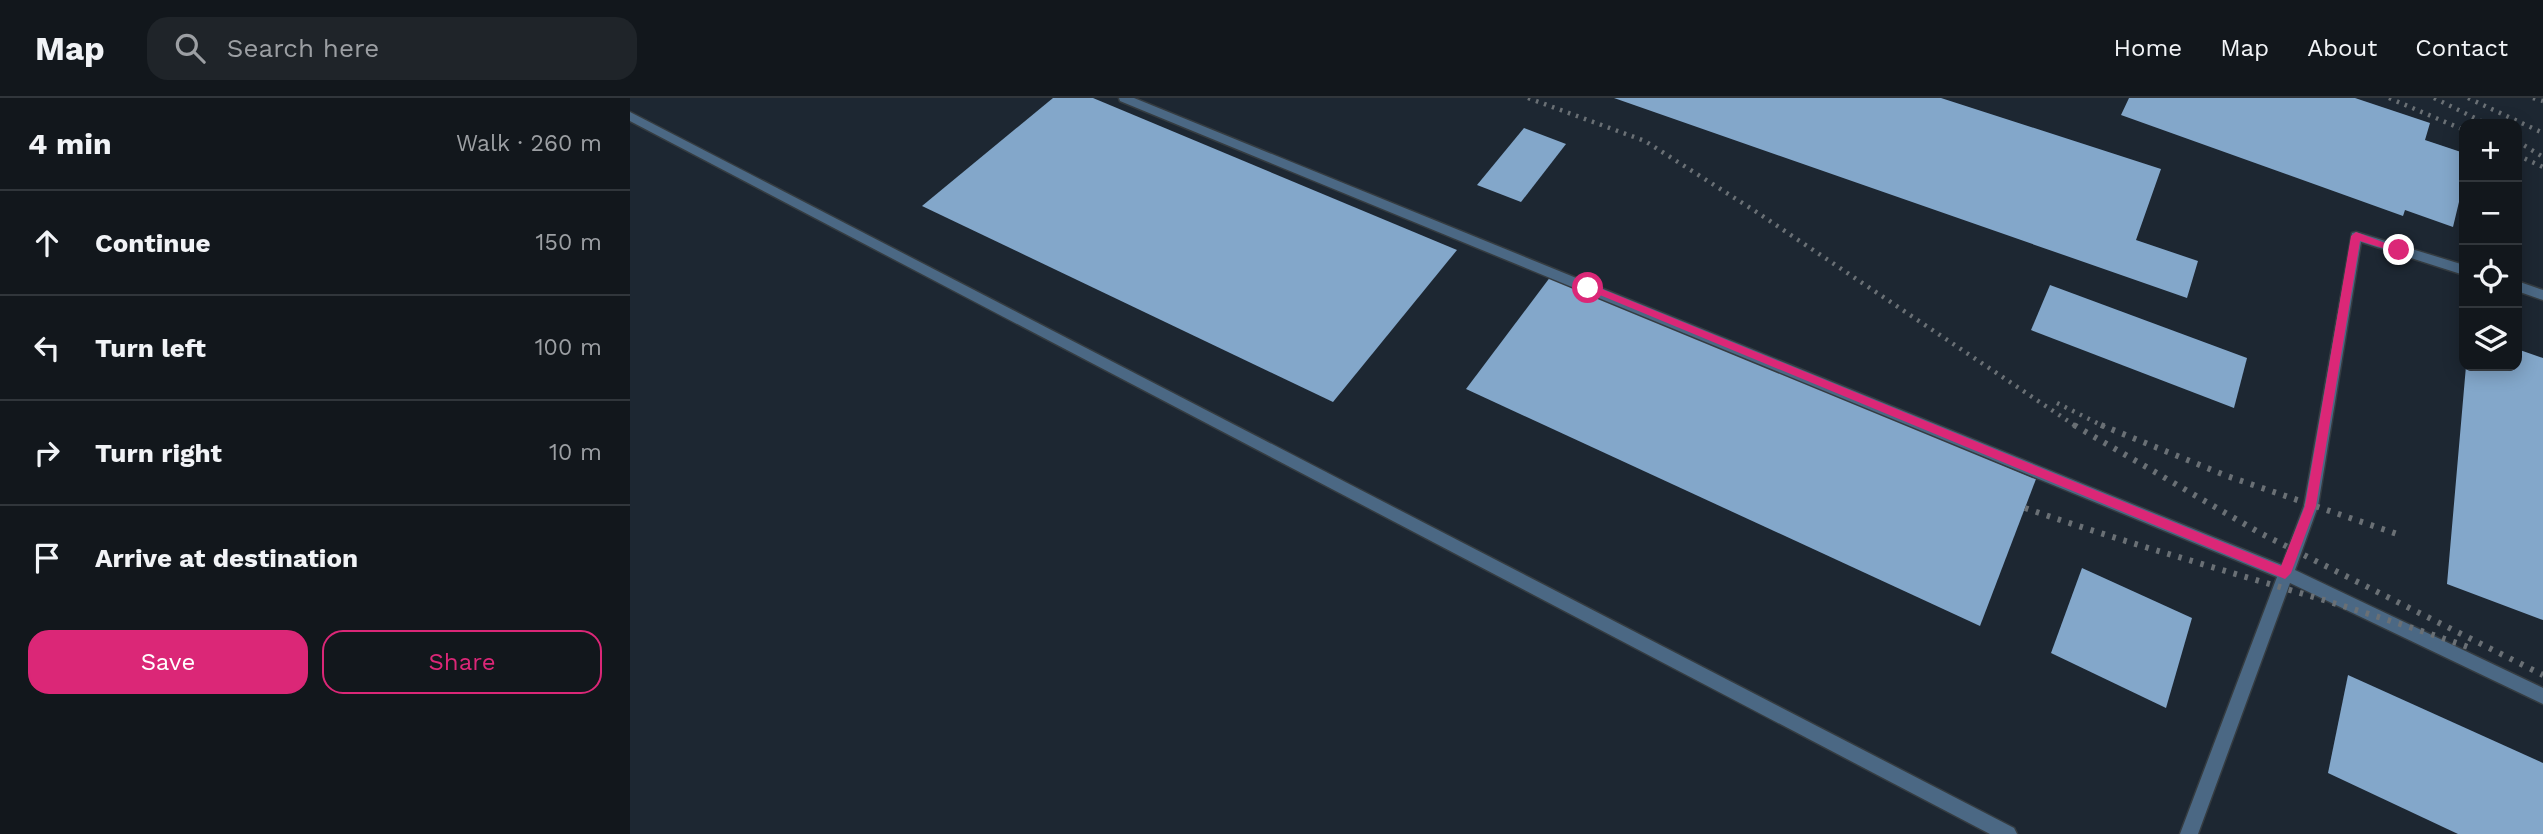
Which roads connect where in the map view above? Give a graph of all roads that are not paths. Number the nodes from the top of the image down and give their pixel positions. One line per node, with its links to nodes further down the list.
1 (1124, 98): 6 (lane)
2 (630, 116): 8 (lane)
3 (2459, 268): 6 (lane)
4 (2522, 288): 5 (lane)
5 (2543, 295)
6 (2285, 573): 7 (lane); 9 (lane)
7 (2543, 696)
8 (2008, 834)
9 (2189, 834)

